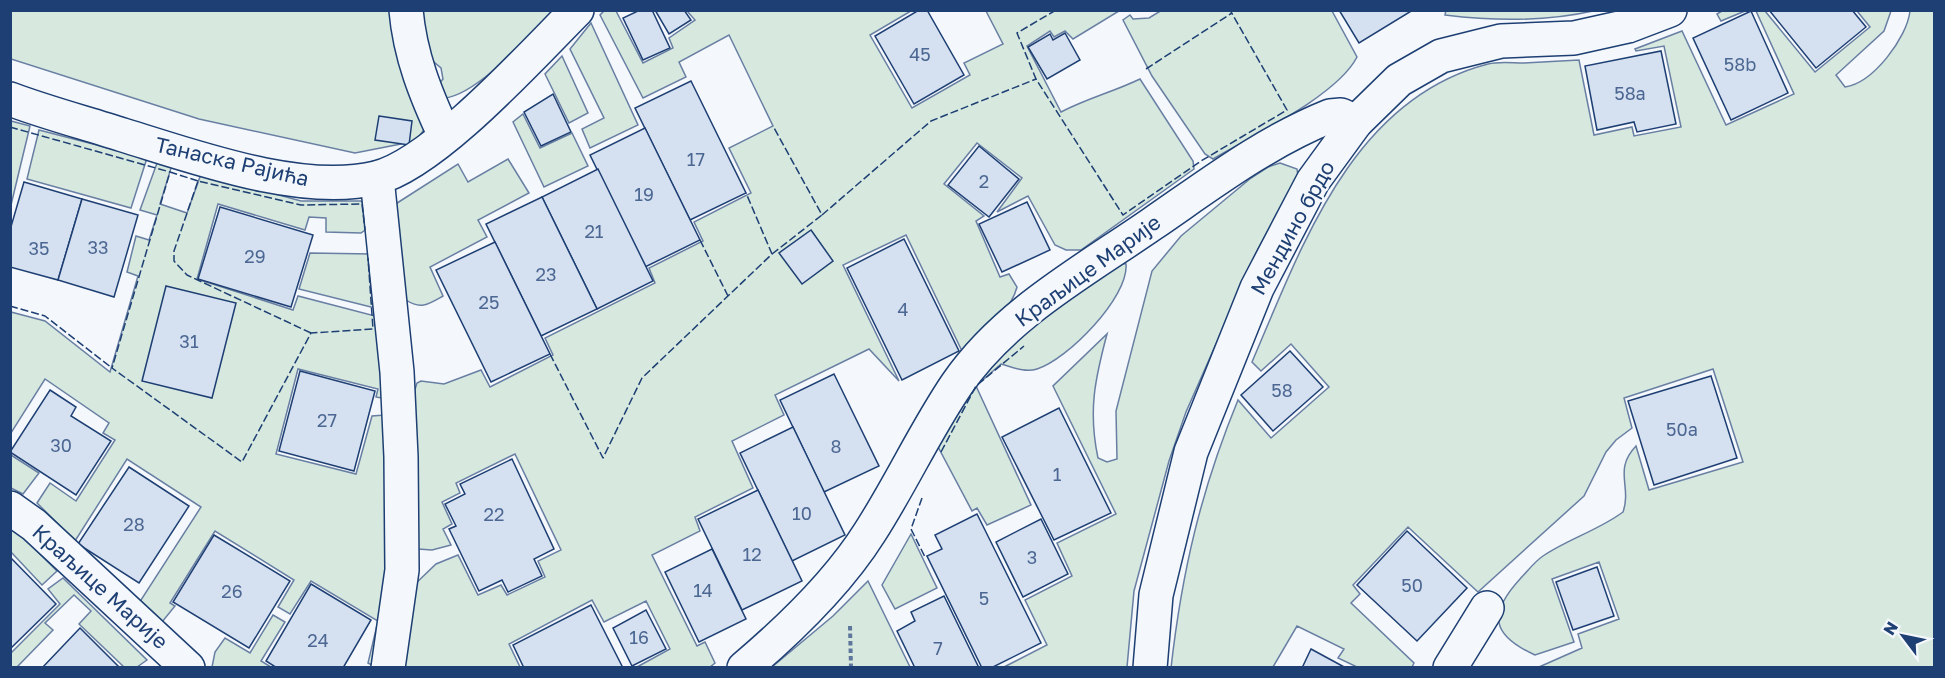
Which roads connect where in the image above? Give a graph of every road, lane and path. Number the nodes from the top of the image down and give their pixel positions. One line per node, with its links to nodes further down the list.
1 (406, 10): 6 (street)
2 (577, 10): 6 (street, Танаска Рајића)
3 (1670, 10): 5 (street, Мендино брдо)
4 (10, 99): 7 (street, Танаска Рајића)
5 (1356, 122): 12 (street, Краљице Марије); 13 (street, Мендино брдо)
6 (445, 136): 7 (street, Танаска Рајића)
7 (377, 178): 11 (street)
8 (10, 508): 10 (street, Краљице Марије)
9 (1487, 608): 14 (street)
10 (188, 668)
11 (388, 668)
12 (744, 668)
13 (1150, 668)
14 (1450, 668)

